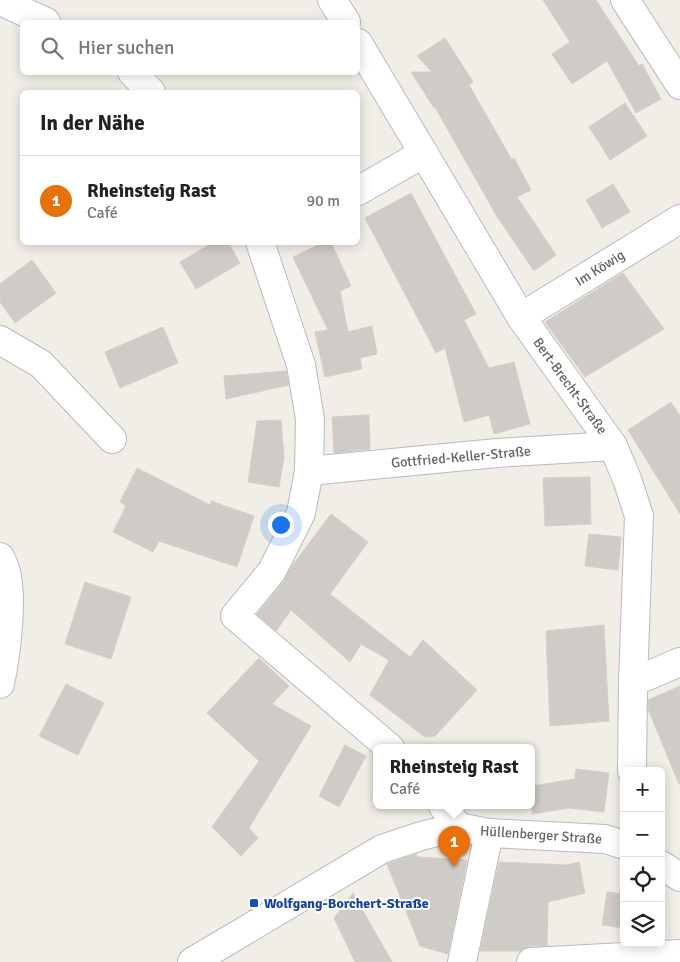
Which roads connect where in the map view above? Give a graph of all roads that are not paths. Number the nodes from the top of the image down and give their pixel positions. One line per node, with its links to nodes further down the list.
1 (4, 0): 4 (street)
2 (332, 0): 5 (street)
3 (625, 0): 8 (street)
4 (42, 20)
5 (345, 20)
6 (360, 46): 10 (street, Bert-Brecht-Straße)
7 (135, 75): 9 (street)
8 (680, 85)
9 (149, 90)
10 (424, 154): 11 (street); 14 (street, Bert-Brecht-Straße)
11 (360, 190)
12 (680, 219): 14 (street, Im Köwig)
13 (264, 245): 18 (street)
14 (521, 317): 17 (street, Bert-Brecht-Straße)
15 (0, 340): 16 (street)
16 (112, 439)
17 (613, 446): 18 (street, Gottfried-Keller-Straße); 21 (street, Bert-Brecht-Straße)
18 (309, 471): 23 (street)
19 (0, 557): 22 (street)
20 (680, 662): 21 (street)
21 (633, 682): 24 (street, Bert-Brecht-Straße)
22 (0, 684)
23 (385, 744)
24 (632, 767)
25 (451, 817): 26 (street, Hüllenberger Straße); 31 (street, Hüllenberger Straße)
26 (489, 833): 27 (street, Hüllenberger Straße); 32 (street)
27 (620, 844)
28 (665, 868): 29 (street)
29 (680, 877)
30 (680, 954): 33 (street)
31 (192, 962)
32 (462, 962)
33 (531, 962)

